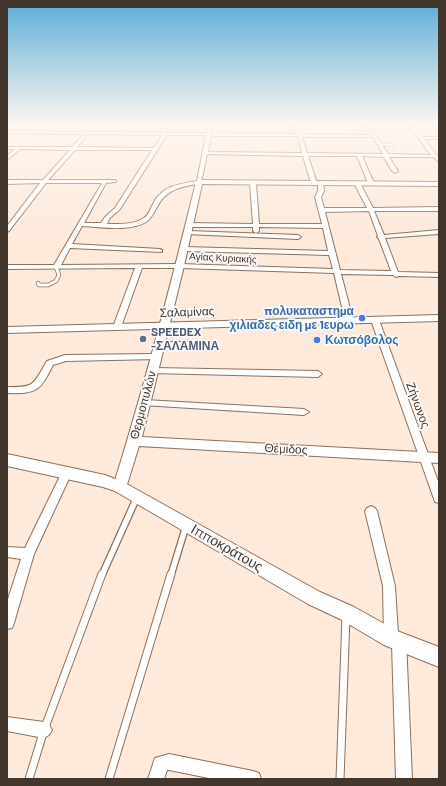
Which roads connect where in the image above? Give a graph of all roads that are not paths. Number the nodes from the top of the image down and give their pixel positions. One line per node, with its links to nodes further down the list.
1 (63, 161): 9 (street)
2 (148, 161): 22 (street)
3 (203, 161): 12 (street)
4 (308, 161): 14 (street)
5 (361, 161): 16 (street)
6 (389, 161): 7 (street)
7 (395, 171)
8 (7, 182): 9 (street)
9 (44, 182): 10 (street); 26 (street)
10 (104, 182): 11 (street); 21 (street)
11 (114, 182)
12 (199, 182): 13 (street); 22 (street); 25 (street, Θερμοπυλών)
13 (253, 183): 14 (street); 23 (street)
14 (317, 183): 15 (street); 19 (street)
15 (357, 183): 16 (street); 20 (street)
16 (371, 183): 17 (street)
17 (439, 184)
18 (439, 209): 20 (street)
19 (322, 210): 20 (street); 24 (street)
20 (371, 210): 29 (street)
21 (80, 224): 22 (street); 31 (street)
22 (103, 225)
23 (255, 225): 24 (street); 25 (street); 28 (street)
24 (326, 226): 34 (street)
25 (188, 229): 28 (street); 32 (street, Θερμοπυλών)
26 (7, 230)
27 (439, 232): 29 (street)
28 (256, 236): 30 (street)
29 (380, 237): 40 (street)
30 (298, 238)
31 (68, 246): 33 (street); 38 (street)
32 (184, 249): 34 (street); 36 (street, Θερμοπυλών)
33 (160, 251)
34 (333, 253): 39 (street)
35 (139, 266): 36 (street, Αγίας Κυριακής); 38 (street, Αγίας Κυριακής); 47 (street)
36 (180, 266): 39 (street, Αγίας Κυριακής); 46 (street, Θερμοπυλών)
37 (7, 267): 38 (street, Αγίας Κυριακής)
38 (56, 267): 42 (lane)
39 (337, 273): 40 (street, Αγίας Κυριακής); 44 (street)
40 (396, 275): 41 (street, Αγίας Κυριακής)
41 (439, 275)
42 (38, 283)
43 (439, 318): 45 (main road, Σαλαμίνας)
44 (349, 320): 45 (main road, Σαλαμίνας); 46 (main road, Σαλαμίνας)
45 (374, 320): 58 (street, Ζήνωνος)
46 (164, 326): 47 (main road, Σαλαμίνας); 49 (street, Θερμοπυλών)
47 (117, 327): 48 (main road, Σαλαμίνας)
48 (7, 330)
49 (160, 344): 50 (lane); 51 (street, Θερμοπυλών)
50 (194, 344)
51 (156, 357): 52 (street, Θερμοπυλών); 54 (street)
52 (153, 371): 53 (street); 55 (street, Θερμοπυλών)
53 (318, 374)
54 (7, 390)
55 (145, 403): 56 (street); 57 (street, Θερμοπυλών)
56 (304, 412)
57 (134, 441): 58 (street, Θέμιδος); 62 (street, Θερμοπυλών)
58 (423, 456): 59 (street, Θέμιδος); 64 (street, Ζήνωνος)
59 (439, 458)
60 (7, 460): 61 (main road, Ιπποκράτους)
61 (67, 472): 62 (main road, Ιπποκράτους); 68 (street)
62 (120, 487): 63 (main road, Ιπποκράτους)
63 (138, 497): 66 (main road, Ιπποκράτους); 74 (lane)
64 (439, 499)
65 (371, 512): 71 (street)
66 (186, 524): 69 (main road, Ιπποκράτους); 76 (lane)
67 (7, 552): 68 (street)
68 (28, 554): 70 (street)
69 (347, 613): 71 (main road, Ιπποκράτους); 79 (lane)
70 (7, 623)
71 (395, 639): 72 (main road, Ιπποκράτους); 80 (street)
72 (439, 657)
73 (7, 724): 74 (street)
74 (44, 730): 75 (lane)
75 (29, 779)
76 (109, 779)
77 (156, 779): 78 (street)
78 (254, 779)
79 (340, 779)
80 (404, 779)

